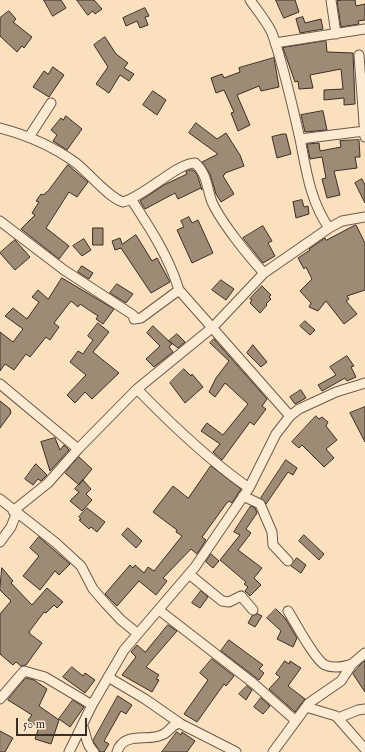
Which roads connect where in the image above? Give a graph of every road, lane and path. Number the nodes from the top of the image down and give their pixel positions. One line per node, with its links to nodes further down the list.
1 (250, 0): 5 (street)
2 (331, 0): 4 (street)
3 (365, 29): 4 (street)
4 (336, 34): 5 (street)
5 (275, 43): 11 (street)
6 (359, 55): 9 (street)
7 (51, 103): 10 (street)
8 (0, 128): 10 (street)
9 (365, 133): 11 (street)
10 (29, 137): 12 (street)
11 (300, 138): 15 (street)
12 (132, 199): 16 (street); 17 (street)
13 (365, 217): 15 (street)
14 (0, 221): 17 (street)
15 (329, 228): 16 (street)
16 (264, 273): 18 (street)
17 (179, 290): 18 (street)
18 (213, 327): 21 (street); 22 (street)
19 (365, 383): 22 (street)
20 (0, 384): 23 (street)
21 (137, 389): 23 (street); 24 (street)
22 (290, 416): 24 (street)
23 (78, 449): 26 (street)
24 (246, 492): 28 (street); 29 (street)
25 (0, 500): 26 (street)
26 (15, 512): 27 (street); 33 (street)
27 (0, 542)
28 (288, 561)
29 (188, 574): 30 (street); 31 (street)
30 (160, 610): 33 (street); 42 (street)
31 (253, 610)
32 (288, 611): 35 (street)
33 (137, 632): 36 (street)
34 (365, 653): 35 (street)
35 (352, 664): 39 (street)
36 (108, 677): 38 (street); 43 (street)
37 (0, 699): 38 (street)
38 (92, 705): 44 (street)
39 (306, 707): 41 (street); 42 (street)
40 (365, 709): 41 (street)
41 (338, 718): 45 (street)
42 (296, 721): 50 (street)
43 (179, 723): 48 (street); 49 (street)
44 (82, 725): 46 (street); 47 (street)
45 (365, 749)
46 (69, 752)
47 (94, 752)
48 (117, 752)
49 (236, 752)
50 (273, 752)

